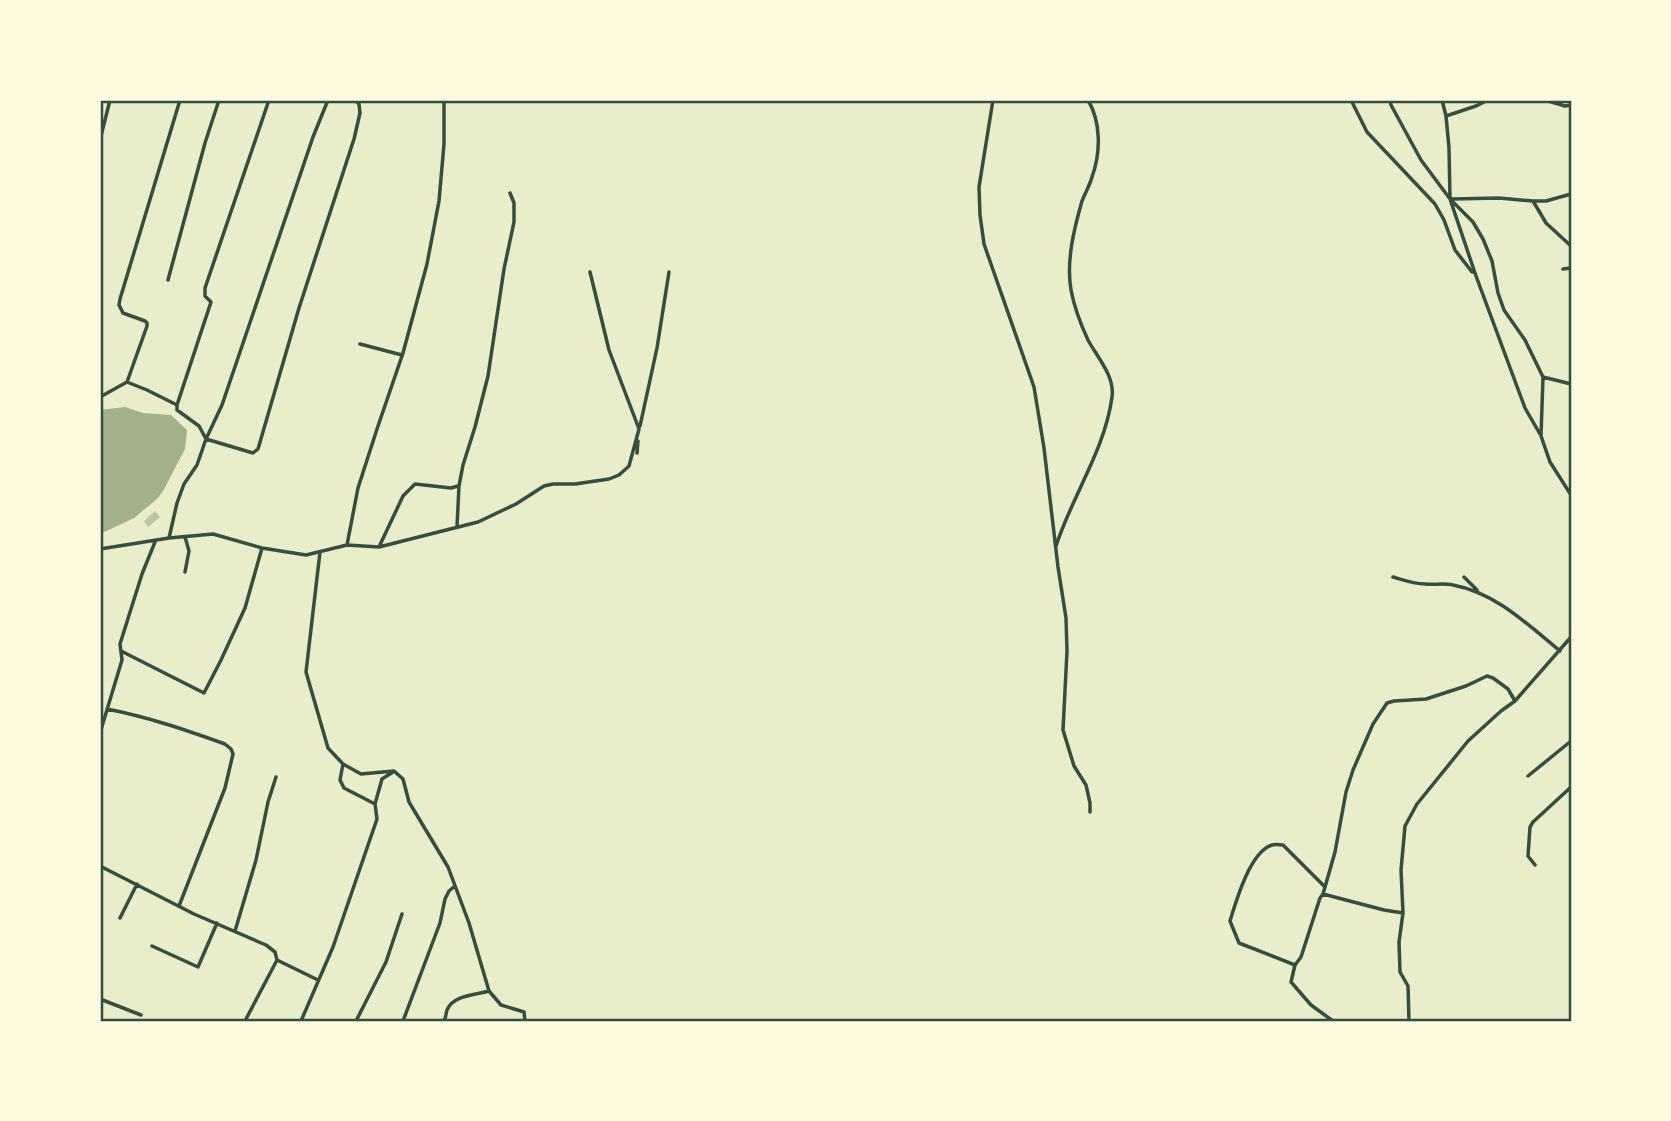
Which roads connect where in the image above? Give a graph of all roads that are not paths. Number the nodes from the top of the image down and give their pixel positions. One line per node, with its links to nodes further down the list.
1 (110, 100): 17 (street)
2 (180, 100): 32 (street)
3 (219, 100): 28 (street)
4 (269, 100): 35 (street)
5 (328, 100): 38 (street)
6 (444, 100): 30 (street)
7 (993, 100): 49 (street)
8 (1088, 100): 49 (street)
9 (1351, 100): 27 (street)
10 (1390, 100): 20 (street)
11 (1442, 100): 16 (street)
12 (1488, 100): 16 (street)
13 (1545, 100): 15 (street)
14 (358, 101): 38 (street)
15 (1571, 105)
16 (1446, 116): 20 (street)
17 (100, 141)
18 (510, 193): 40 (street)
19 (1571, 194): 21 (street)
20 (1450, 199): 21 (street); 27 (street); 31 (street)
21 (1533, 201): 22 (street)
22 (1571, 246)
23 (1571, 268): 24 (street)
24 (1563, 269)
25 (590, 272): 36 (street)
26 (669, 272): 36 (street)
27 (1476, 276): 37 (street)
28 (168, 280)
29 (360, 344): 30 (street)
30 (402, 355): 46 (street)
31 (1543, 377): 33 (street); 37 (street)
32 (127, 382): 34 (street); 35 (street)
33 (1571, 384)
34 (100, 397)
35 (177, 405): 38 (street)
36 (639, 429): 39 (street); 42 (street)
37 (1541, 436): 41 (street)
38 (206, 439): 44 (street)
39 (637, 453)
40 (459, 485): 42 (street); 47 (street)
41 (1571, 495)
42 (457, 527): 47 (street)
43 (185, 537): 44 (street); 48 (street); 52 (street)
44 (169, 538): 45 (street)
45 (156, 541): 50 (street); 57 (street)
46 (347, 545): 47 (street); 51 (street)
47 (379, 547)
48 (262, 548): 51 (street); 57 (street)
49 (1056, 548): 69 (street)
50 (100, 549)
51 (320, 552): 63 (street)
52 (185, 572)
53 (1464, 576): 55 (street)
54 (1393, 577): 55 (street)
55 (1478, 591): 58 (street)
56 (1571, 637): 58 (street)
57 (121, 651): 60 (street)
58 (1560, 651): 59 (street)
59 (1516, 701): 74 (street); 77 (street)
60 (107, 709): 61 (street); 76 (street)
61 (100, 733)
62 (1571, 741): 65 (street)
63 (343, 764): 64 (street); 68 (street)
64 (394, 771): 68 (street); 73 (street)
65 (1528, 776)
66 (276, 777): 81 (street)
67 (1571, 787): 70 (street)
68 (375, 804): 85 (street)
69 (1090, 812)
70 (1535, 865)
71 (100, 866): 72 (street)
72 (137, 884): 76 (street); 79 (street)
73 (455, 886): 86 (street); 92 (street)
74 (1325, 886): 75 (street); 84 (street)
75 (1323, 894): 77 (street); 84 (street)
76 (178, 906): 80 (street)
77 (1403, 913): 96 (street)
78 (402, 914): 91 (street)
79 (120, 918)
80 (217, 923): 81 (street); 82 (street)
81 (235, 931): 83 (street)
82 (152, 946)
83 (277, 960): 85 (street); 89 (street)
84 (1295, 965): 95 (street)
85 (318, 980): 90 (street)
86 (489, 991): 93 (street); 94 (street)
87 (100, 999): 88 (street)
88 (141, 1015)
89 (245, 1021)
90 (302, 1021)
91 (356, 1021)
92 (403, 1021)
93 (444, 1021)
94 (525, 1021)
95 (1333, 1021)
96 (1409, 1021)

